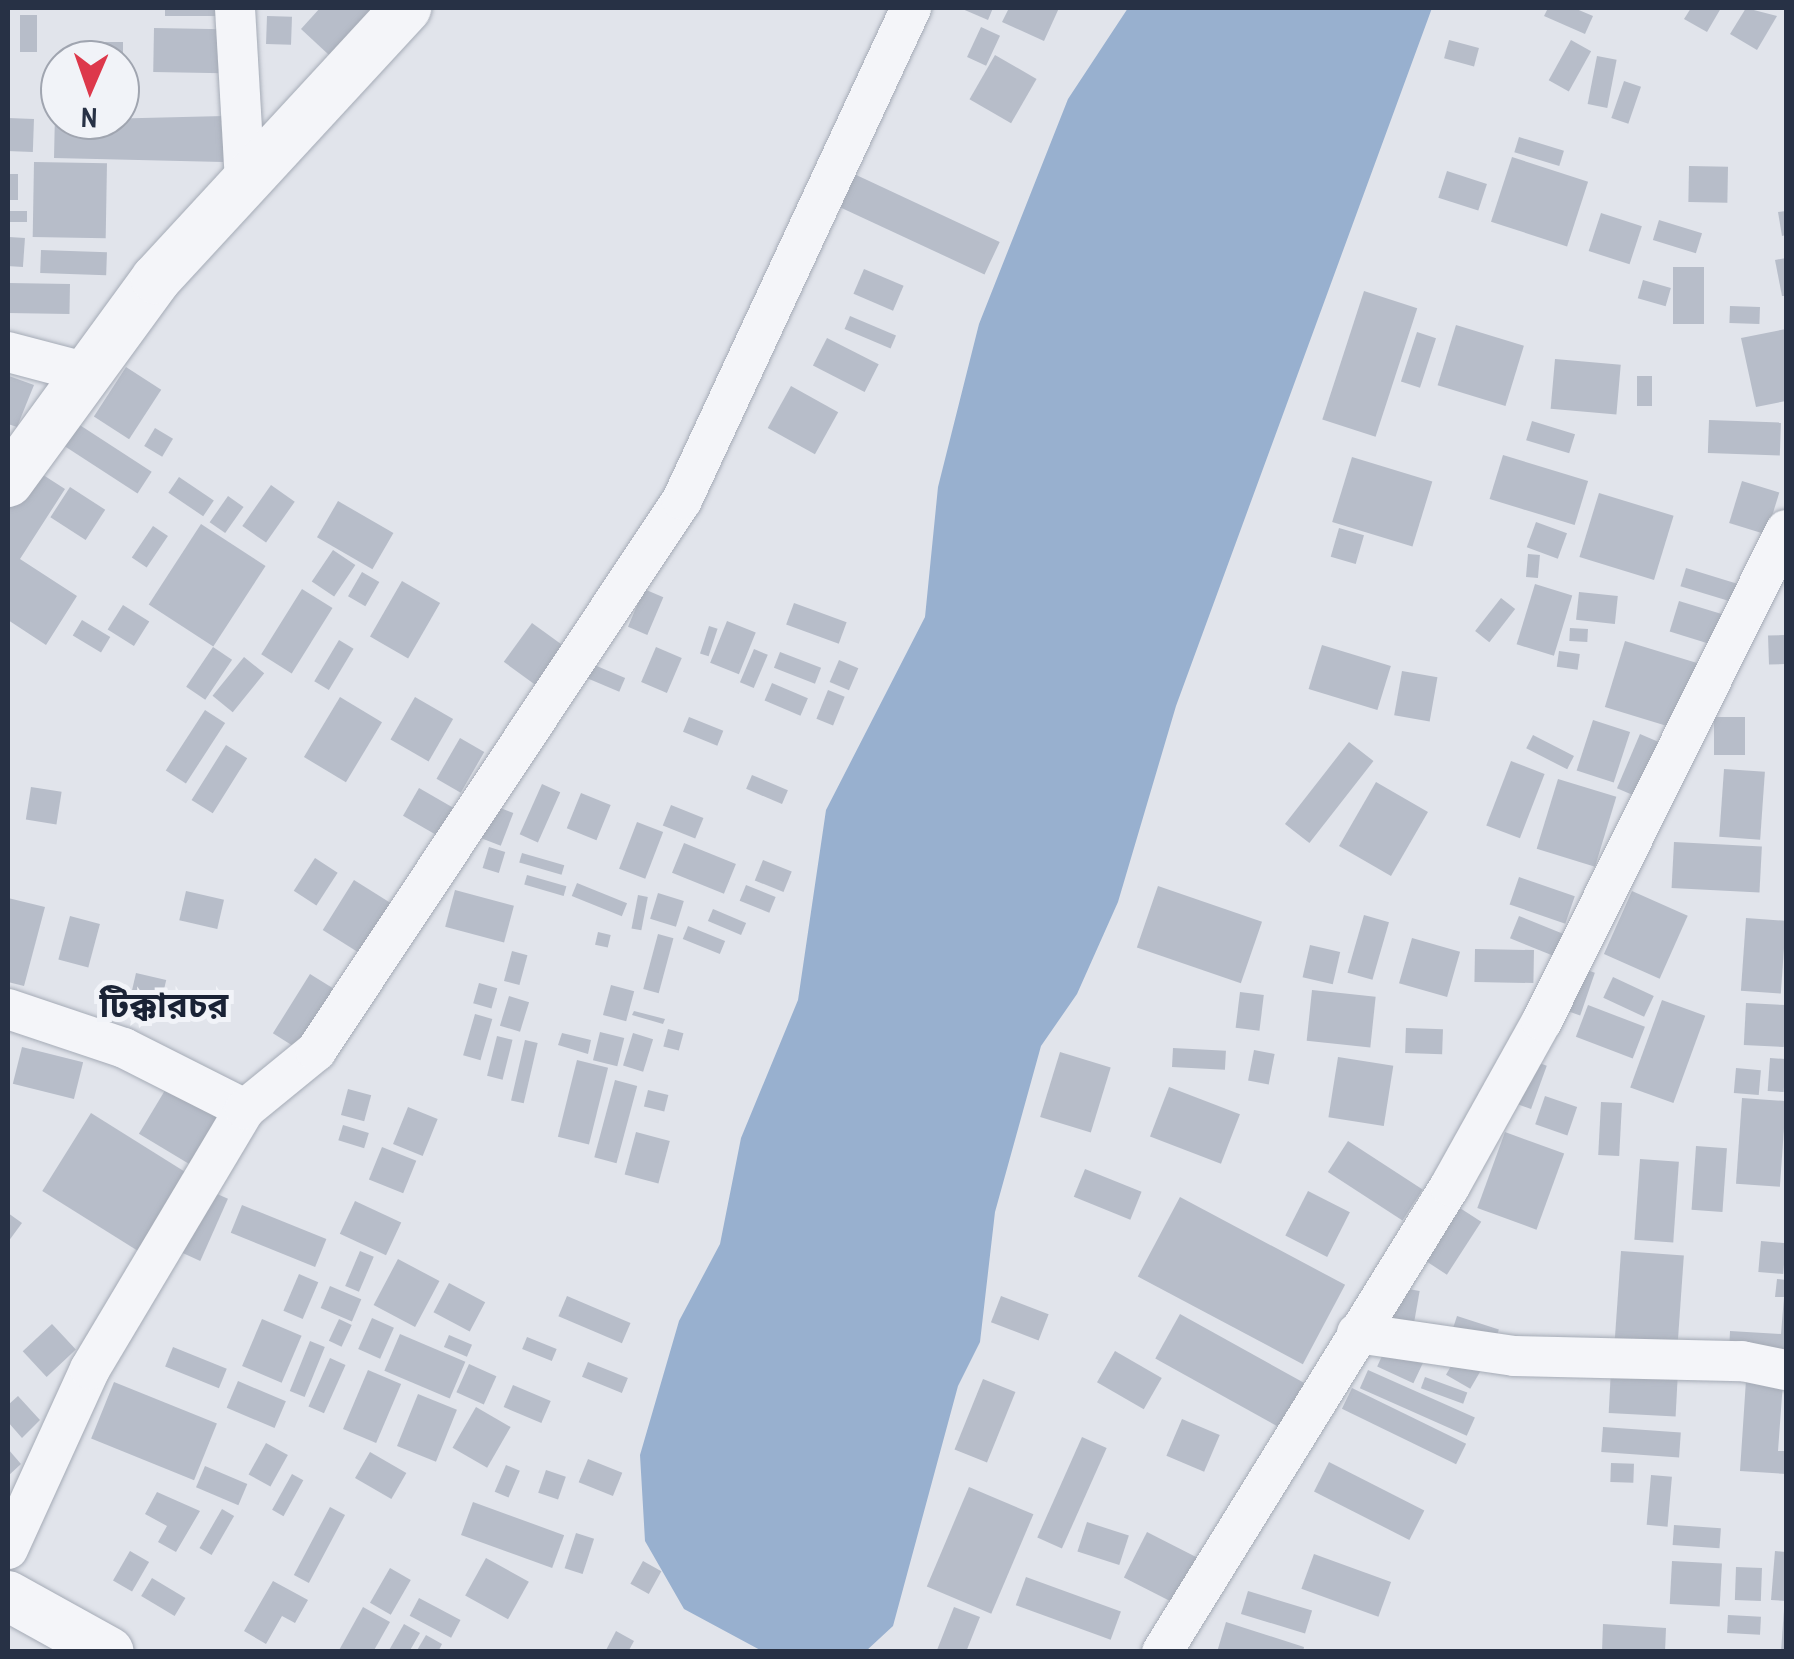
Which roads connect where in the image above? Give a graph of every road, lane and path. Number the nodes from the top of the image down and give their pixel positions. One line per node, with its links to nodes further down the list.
1 (235, 8): 4 (street)
2 (406, 8): 4 (street)
3 (911, 8): 10 (street)
4 (245, 182): 6 (street)
5 (8, 352): 6 (street)
6 (88, 373): 7 (street)
7 (8, 482)
8 (1786, 530): 11 (street)
9 (8, 1009): 10 (street)
10 (245, 1109): 13 (street)
11 (1356, 1333): 12 (street); 16 (street)
12 (1786, 1370)
13 (8, 1548)
14 (8, 1596): 15 (street)
15 (110, 1652)
16 (1162, 1652)

